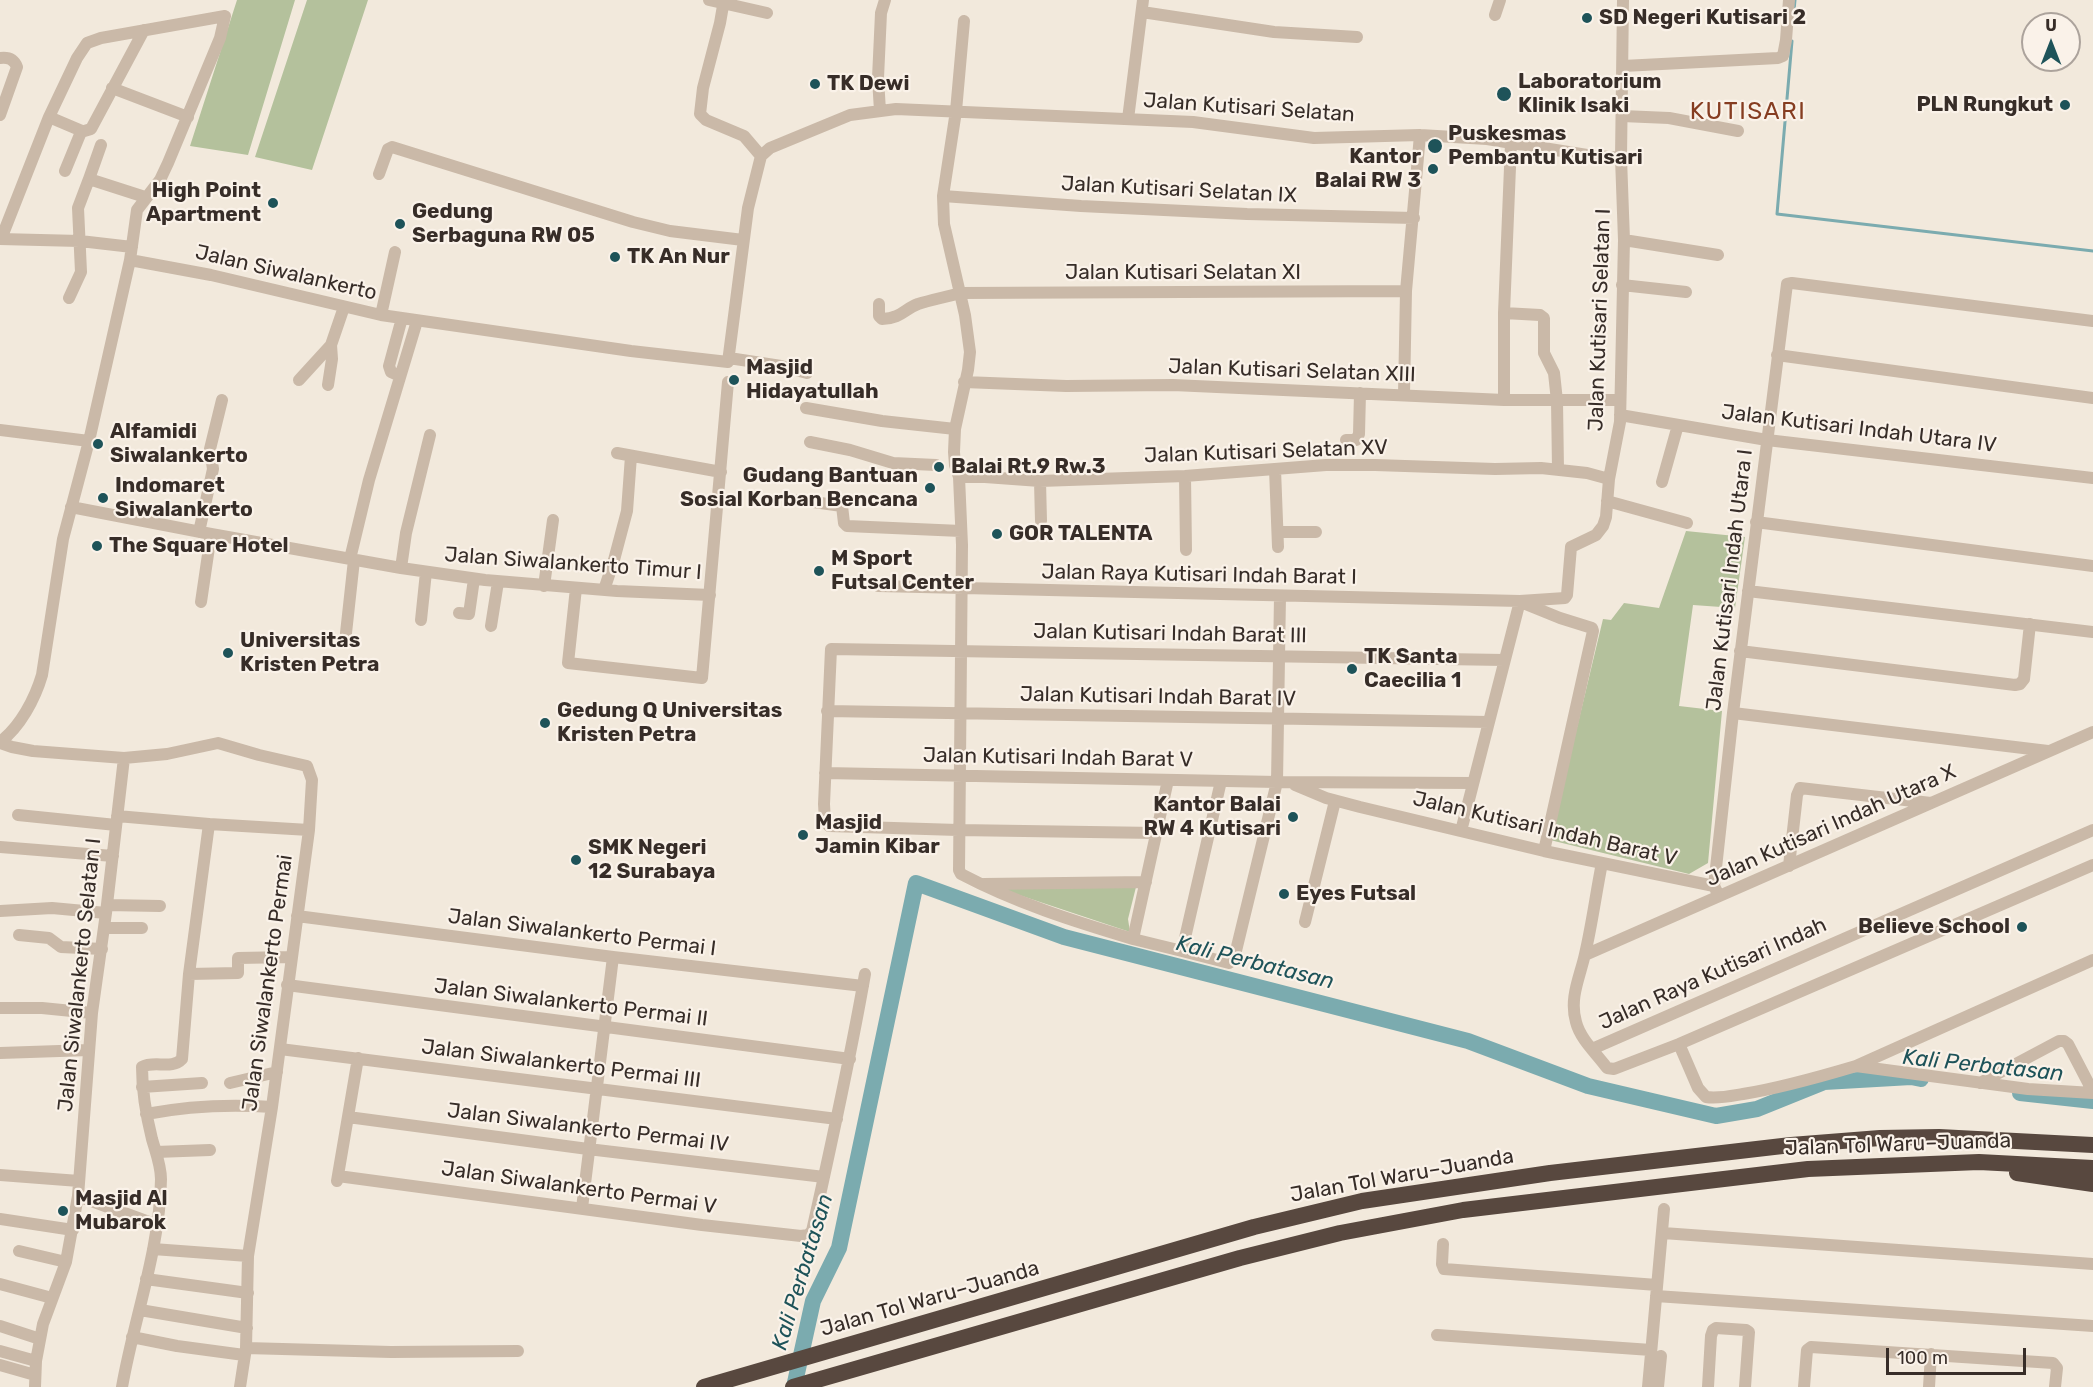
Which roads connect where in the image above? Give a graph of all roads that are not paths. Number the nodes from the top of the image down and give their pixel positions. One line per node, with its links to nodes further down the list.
1 (709, 0): 6 (street)
2 (885, 0): 16 (street)
3 (1500, 0): 9 (street)
4 (1623, 0): 14 (street)
5 (1789, 0): 14 (street)
6 (724, 2): 8 (street); 28 (street)
7 (1142, 6): 12 (street); 22 (street)
8 (767, 12)
9 (1496, 15)
10 (964, 21): 17 (street)
11 (144, 30): 15 (street); 20 (street); 21 (street)
12 (1357, 37)
13 (0, 58): 18 (street)
14 (1623, 66): 19 (street)
15 (112, 88): 21 (street); 23 (street)
16 (880, 111): 17 (street, Jalan Kutisari Selatan); 28 (street, Jalan Kutisari Selatan)
17 (956, 111): 22 (street, Jalan Kutisari Selatan); 33 (street)
18 (0, 115)
19 (1622, 116): 24 (street); 29 (street)
20 (49, 117): 23 (street); 36 (street)
21 (188, 117): 34 (street)
22 (1128, 119): 25 (street, Jalan Kutisari Selatan)
23 (82, 131): 30 (street)
24 (1738, 131)
25 (1420, 135): 26 (street, Jalan Kutisari Selatan); 35 (street)
26 (1511, 143): 29 (street, Jalan Kutisari Selatan); 50 (street)
27 (101, 145): 32 (street)
28 (761, 156): 37 (street)
29 (1621, 158): 38 (street, Jalan Kutisari Selatan I)
30 (65, 171)
31 (378, 174): 37 (street)
32 (88, 179): 34 (street); 39 (street)
33 (943, 196): 35 (street, Jalan Kutisari Selatan IX); 46 (street)
34 (146, 197): 41 (street)
35 (1413, 218): 44 (street)
36 (1, 239): 39 (street, Jalan Siwalankerto)
37 (743, 240): 57 (street)
38 (1624, 240): 42 (street); 43 (street, Jalan Kutisari Selatan I)
39 (80, 241): 41 (street, Jalan Siwalankerto); 47 (street)
40 (395, 252): 51 (street)
41 (130, 254): 49 (street, Jalan Siwalankerto); 78 (street)
42 (1718, 255)
43 (1622, 285): 45 (street); 68 (street, Jalan Kutisari Selatan I)
44 (1406, 291): 46 (street, Jalan Kutisari Selatan XI); 64 (street)
45 (1686, 292)
46 (960, 293): 48 (street, Jalan Kutisari Selatan XI); 61 (street)
47 (69, 298)
48 (879, 304)
49 (344, 307): 51 (street, Jalan Siwalankerto); 55 (street)
50 (1504, 313): 67 (street); 69 (street)
51 (381, 315): 52 (street, Jalan Siwalankerto)
52 (402, 318): 53 (street, Jalan Siwalankerto); 59 (street)
53 (417, 321): 57 (street, Jalan Siwalankerto); 59 (street)
54 (2093, 321): 56 (street, Jalan Kutisari Indah Utara I)
55 (331, 345): 60 (street); 62 (street)
56 (1777, 355): 65 (street); 77 (street, Jalan Kutisari Indah Utara I)
57 (729, 360): 58 (street, Jalan Siwalankerto); 85 (street, Jalan Siwalankerto Timur I)
58 (807, 373)
59 (400, 376): 104 (street)
60 (299, 380)
61 (964, 382): 63 (street, Jalan Kutisari Selatan XIII); 73 (street)
62 (328, 385)
63 (1360, 393): 64 (street, Jalan Kutisari Selatan XIII); 76 (street)
64 (1404, 394): 67 (street, Jalan Kutisari Selatan XIII)
65 (2093, 398)
66 (222, 400): 101 (street)
67 (1504, 400): 69 (street, Jalan Kutisari Selatan XIII)
68 (1620, 400): 69 (street, Jalan Kutisari Selatan XIII); 71 (street, Jalan Kutisari Selatan I)
69 (1557, 401): 84 (street)
70 (806, 408): 73 (street)
71 (1620, 415): 72 (street, Jalan Kutisari Indah Utara IV); 88 (street, Jalan Kutisari Selatan I)
72 (1678, 425): 77 (street, Jalan Kutisari Indah Utara IV); 90 (street)
73 (955, 429): 82 (street)
74 (0, 430): 78 (street)
75 (430, 435): 106 (street)
76 (1346, 440)
77 (1767, 440): 87 (street, Jalan Kutisari Indah Utara IV); 96 (street, Jalan Kutisari Indah Utara I)
78 (89, 441): 93 (street)
79 (810, 442): 82 (street, Jalan Kutisari Selatan XV)
80 (617, 453): 81 (street)
81 (631, 456): 85 (street); 114 (street)
82 (948, 468): 89 (street, Jalan Kutisari Selatan XV); 98 (street)
83 (1275, 469): 84 (street, Jalan Kutisari Selatan XV); 86 (street, Jalan Kutisari Selatan XV); 99 (street)
84 (1558, 469): 88 (street, Jalan Kutisari Selatan XV)
85 (721, 472): 116 (street, Jalan Siwalankerto Timur I)
86 (1185, 476): 89 (street, Jalan Kutisari Selatan XV); 103 (street)
87 (2093, 478)
88 (1610, 479): 92 (street, Jalan Kutisari Selatan I)
89 (1040, 481): 95 (street)
90 (1662, 483)
91 (799, 500): 98 (street)
92 (1608, 501): 97 (street); 118 (street, Jalan Kutisari Selatan I)
93 (71, 507): 101 (street, Jalan Siwalankerto Timur I); 136 (street)
94 (553, 520): 110 (street)
95 (1041, 520)
96 (1756, 522): 105 (street); 115 (street, Jalan Kutisari Indah Utara I)
97 (1687, 523)
98 (962, 531): 113 (street)
99 (1279, 532): 100 (street); 102 (street)
100 (1316, 532)
101 (205, 533): 104 (street, Jalan Siwalankerto Timur I); 119 (street)
102 (1278, 547)
103 (1186, 550)
104 (352, 559): 106 (street, Jalan Siwalankerto Timur I); 125 (street)
105 (2093, 566)
106 (401, 568): 107 (street, Jalan Siwalankerto Timur I)
107 (426, 572): 108 (street, Jalan Siwalankerto Timur I); 121 (street)
108 (474, 579): 109 (street, Jalan Siwalankerto Timur I); 120 (street)
109 (498, 582): 110 (street, Jalan Siwalankerto Timur I); 123 (street)
110 (544, 586): 112 (street, Jalan Siwalankerto Timur I)
111 (878, 586): 113 (street, Jalan Raya Kutisari Indah Barat I)
112 (576, 588): 114 (street, Jalan Siwalankerto Timur I); 116 (street)
113 (961, 589): 117 (street, Jalan Raya Kutisari Indah Barat I); 126 (street)
114 (604, 590): 116 (street, Jalan Siwalankerto Timur I)
115 (1748, 591): 122 (street); 127 (street, Jalan Kutisari Indah Utara I)
116 (710, 595)
117 (1280, 596): 118 (street, Jalan Raya Kutisari Indah Barat I); 128 (street)
118 (1520, 601): 129 (street); 157 (street)
119 (201, 602)
120 (459, 613)
121 (421, 620)
122 (2030, 624): 124 (street); 127 (street)
123 (491, 626)
124 (2093, 632)
125 (346, 633)
126 (960, 650): 128 (street, Jalan Kutisari Indah Barat III); 130 (street, Jalan Kutisari Indah Barat III); 131 (street)
127 (1740, 651): 132 (street, Jalan Kutisari Indah Utara I)
128 (1280, 656): 129 (street, Jalan Kutisari Indah Barat III); 133 (street)
129 (1504, 660): 134 (street)
130 (827, 711): 131 (street, Jalan Kutisari Indah Barat IV); 139 (street)
131 (959, 713): 133 (street, Jalan Kutisari Indah Barat IV); 140 (street)
132 (1733, 713): 137 (street); 164 (street, Jalan Kutisari Indah Utara I)
133 (1278, 719): 134 (street, Jalan Kutisari Indah Barat IV); 143 (street)
134 (1489, 722): 145 (street)
135 (2093, 732): 137 (street, Jalan Kutisari Indah Utara X)
136 (0, 743): 138 (street)
137 (2049, 752): 147 (street, Jalan Kutisari Indah Utara X)
138 (124, 758): 149 (street, Jalan Siwalankerto Selatan I); 151 (street, Jalan Siwalankerto Permai)
139 (825, 773): 140 (street, Jalan Kutisari Indah Barat V); 152 (street)
140 (959, 776): 141 (street, Jalan Kutisari Indah Barat V); 152 (street)
141 (1168, 780): 142 (street, Jalan Kutisari Indah Barat V); 155 (street)
142 (1221, 781): 143 (street, Jalan Kutisari Indah Barat V); 175 (street)
143 (1277, 782): 144 (street, Jalan Kutisari Indah Barat V); 175 (street)
144 (1290, 783): 145 (street, Jalan Kutisari Indah Barat V); 146 (street, Jalan Kutisari Indah Barat V)
145 (1473, 783): 154 (street)
146 (1335, 801): 154 (street, Jalan Kutisari Indah Barat V); 169 (street)
147 (1933, 804): 161 (street, Jalan Kutisari Indah Utara X); 161 (street)
148 (18, 815): 149 (street)
149 (116, 820): 150 (street); 158 (street, Jalan Siwalankerto Selatan I)
150 (209, 824): 151 (street); 180 (street)
151 (309, 830): 168 (street, Jalan Siwalankerto Permai)
152 (958, 830): 155 (street); 163 (street)
153 (2093, 830): 187 (street, Jalan Raya Kutisari Indah)
154 (1461, 831): 157 (street, Jalan Kutisari Indah Barat V)
155 (1156, 833): 162 (street)
156 (0, 847): 158 (street)
157 (1544, 851): 159 (street, Jalan Kutisari Indah Barat V)
158 (112, 856): 166 (street, Jalan Siwalankerto Selatan I)
159 (1602, 863): 164 (street, Jalan Kutisari Indah Barat V); 176 (street)
160 (2093, 865): 185 (street, Jalan Raya Kutisari Indah)
161 (1789, 866): 164 (street, Jalan Kutisari Indah Utara X)
162 (1146, 882): 163 (street); 173 (street)
163 (980, 884): 173 (street)
164 (1716, 891): 176 (street, Jalan Kutisari Indah Utara X)
165 (160, 906): 166 (street)
166 (107, 909): 167 (street); 170 (street, Jalan Siwalankerto Selatan I)
167 (0, 911)
168 (297, 916): 177 (street, Jalan Siwalankerto Permai); 178 (street, Jalan Siwalankerto Permai I)
169 (1305, 922)
170 (104, 928): 171 (street); 174 (street, Jalan Siwalankerto Selatan I)
171 (142, 928)
172 (19, 935): 174 (street)
173 (1133, 939): 175 (street)
174 (102, 949): 183 (street, Jalan Siwalankerto Selatan I)
175 (1182, 951)
176 (1585, 955): 187 (street)
177 (291, 957): 180 (street); 181 (street, Jalan Siwalankerto Permai)
178 (613, 957): 184 (street); 191 (street, Jalan Siwalankerto Permai I)
179 (2093, 960): 192 (street)
180 (189, 974): 197 (street)
181 (287, 985): 184 (street, Jalan Siwalankerto Permai II); 186 (street, Jalan Siwalankerto Permai)
182 (0, 1008): 183 (street)
183 (92, 1013): 188 (street, Jalan Siwalankerto Selatan I)
184 (605, 1027): 191 (street, Jalan Siwalankerto Permai II); 198 (street)
185 (1678, 1044): 187 (street, Jalan Raya Kutisari Indah); 192 (street)
186 (280, 1049): 190 (street, Jalan Siwalankerto Permai III); 193 (street, Jalan Siwalankerto Permai)
187 (1592, 1049)
188 (89, 1050): 189 (street); 212 (street, Jalan Siwalankerto Selatan I)
189 (0, 1053)
190 (358, 1059): 198 (street, Jalan Siwalankerto Permai III); 202 (street)
191 (850, 1059): 203 (street)
192 (1856, 1066): 196 (street)
193 (277, 1072): 195 (street); 200 (street, Jalan Siwalankerto Permai)
194 (202, 1083): 197 (street)
195 (230, 1083)
196 (1980, 1083): 199 (street); 199 (street)
197 (142, 1087): 201 (street)
198 (596, 1088): 203 (street, Jalan Siwalankerto Permai III); 205 (street)
199 (2093, 1093)
200 (272, 1107): 201 (street); 224 (street, Jalan Siwalankerto Permai)
201 (146, 1114): 207 (street)
202 (348, 1117): 205 (street, Jalan Siwalankerto Permai IV); 215 (street, Jalan Siwalankerto Permai V)
203 (837, 1119): 211 (street)
204 (2090, 1144): 249 (highway, Jalan Tol Waru–Juanda)
205 (588, 1149): 211 (street, Jalan Siwalankerto Permai IV); 215 (street)
206 (210, 1150): 207 (street)
207 (156, 1152): 218 (street)
208 (1979, 1162): 209 (highway, Jalan Tol Waru–Juanda); 213 (highway); 250 (highway, Jalan Tol Waru–Juanda)
209 (2093, 1168)
210 (0, 1175): 212 (street)
211 (824, 1177): 215 (street, Jalan Siwalankerto Permai V)
212 (80, 1181): 214 (street, Jalan Siwalankerto Selatan I)
213 (2093, 1184)
214 (78, 1196): 218 (street); 219 (street, Jalan Siwalankerto Selatan I)
215 (582, 1208)
216 (1664, 1209): 220 (street)
217 (0, 1219): 219 (street)
218 (157, 1225): 222 (street)
219 (73, 1230): 225 (street, Jalan Siwalankerto Selatan I)
220 (1663, 1233): 226 (street); 229 (street)
221 (1443, 1244): 229 (street)
222 (153, 1249): 224 (street); 227 (street)
223 (19, 1251): 225 (street)
224 (248, 1256): 230 (street, Jalan Siwalankerto Permai)
225 (66, 1262): 231 (street, Jalan Siwalankerto Selatan I)
226 (2093, 1264)
227 (146, 1279): 230 (street); 232 (street)
228 (0, 1284): 231 (street)
229 (1657, 1291): 234 (street); 242 (street)
230 (248, 1293): 235 (street, Jalan Siwalankerto Permai)
231 (52, 1298): 238 (street, Jalan Siwalankerto Selatan I)
232 (140, 1310): 235 (street); 237 (street)
233 (0, 1326): 238 (street)
234 (2093, 1326)
235 (246, 1328): 241 (street, Jalan Siwalankerto Permai)
236 (1437, 1335): 242 (street)
237 (132, 1337): 241 (street); 247 (street)
238 (40, 1340): 244 (street, Jalan Siwalankerto Selatan I)
239 (0, 1351): 244 (street)
240 (518, 1351): 241 (street)
241 (245, 1352): 248 (street, Jalan Siwalankerto Permai)
242 (1656, 1353): 251 (street); 252 (street)
243 (1931, 1354): 255 (street); 256 (street); 257 (street)
244 (36, 1361): 246 (street, Jalan Siwalankerto Selatan I)
245 (0, 1365): 246 (street)
246 (35, 1381)
247 (122, 1387)
248 (240, 1387)
249 (704, 1387)
250 (794, 1387)
251 (1648, 1387)
252 (1658, 1387)
253 (1707, 1387): 254 (street)
254 (1745, 1387)
255 (1804, 1387)
256 (1929, 1387)
257 (2055, 1387)

